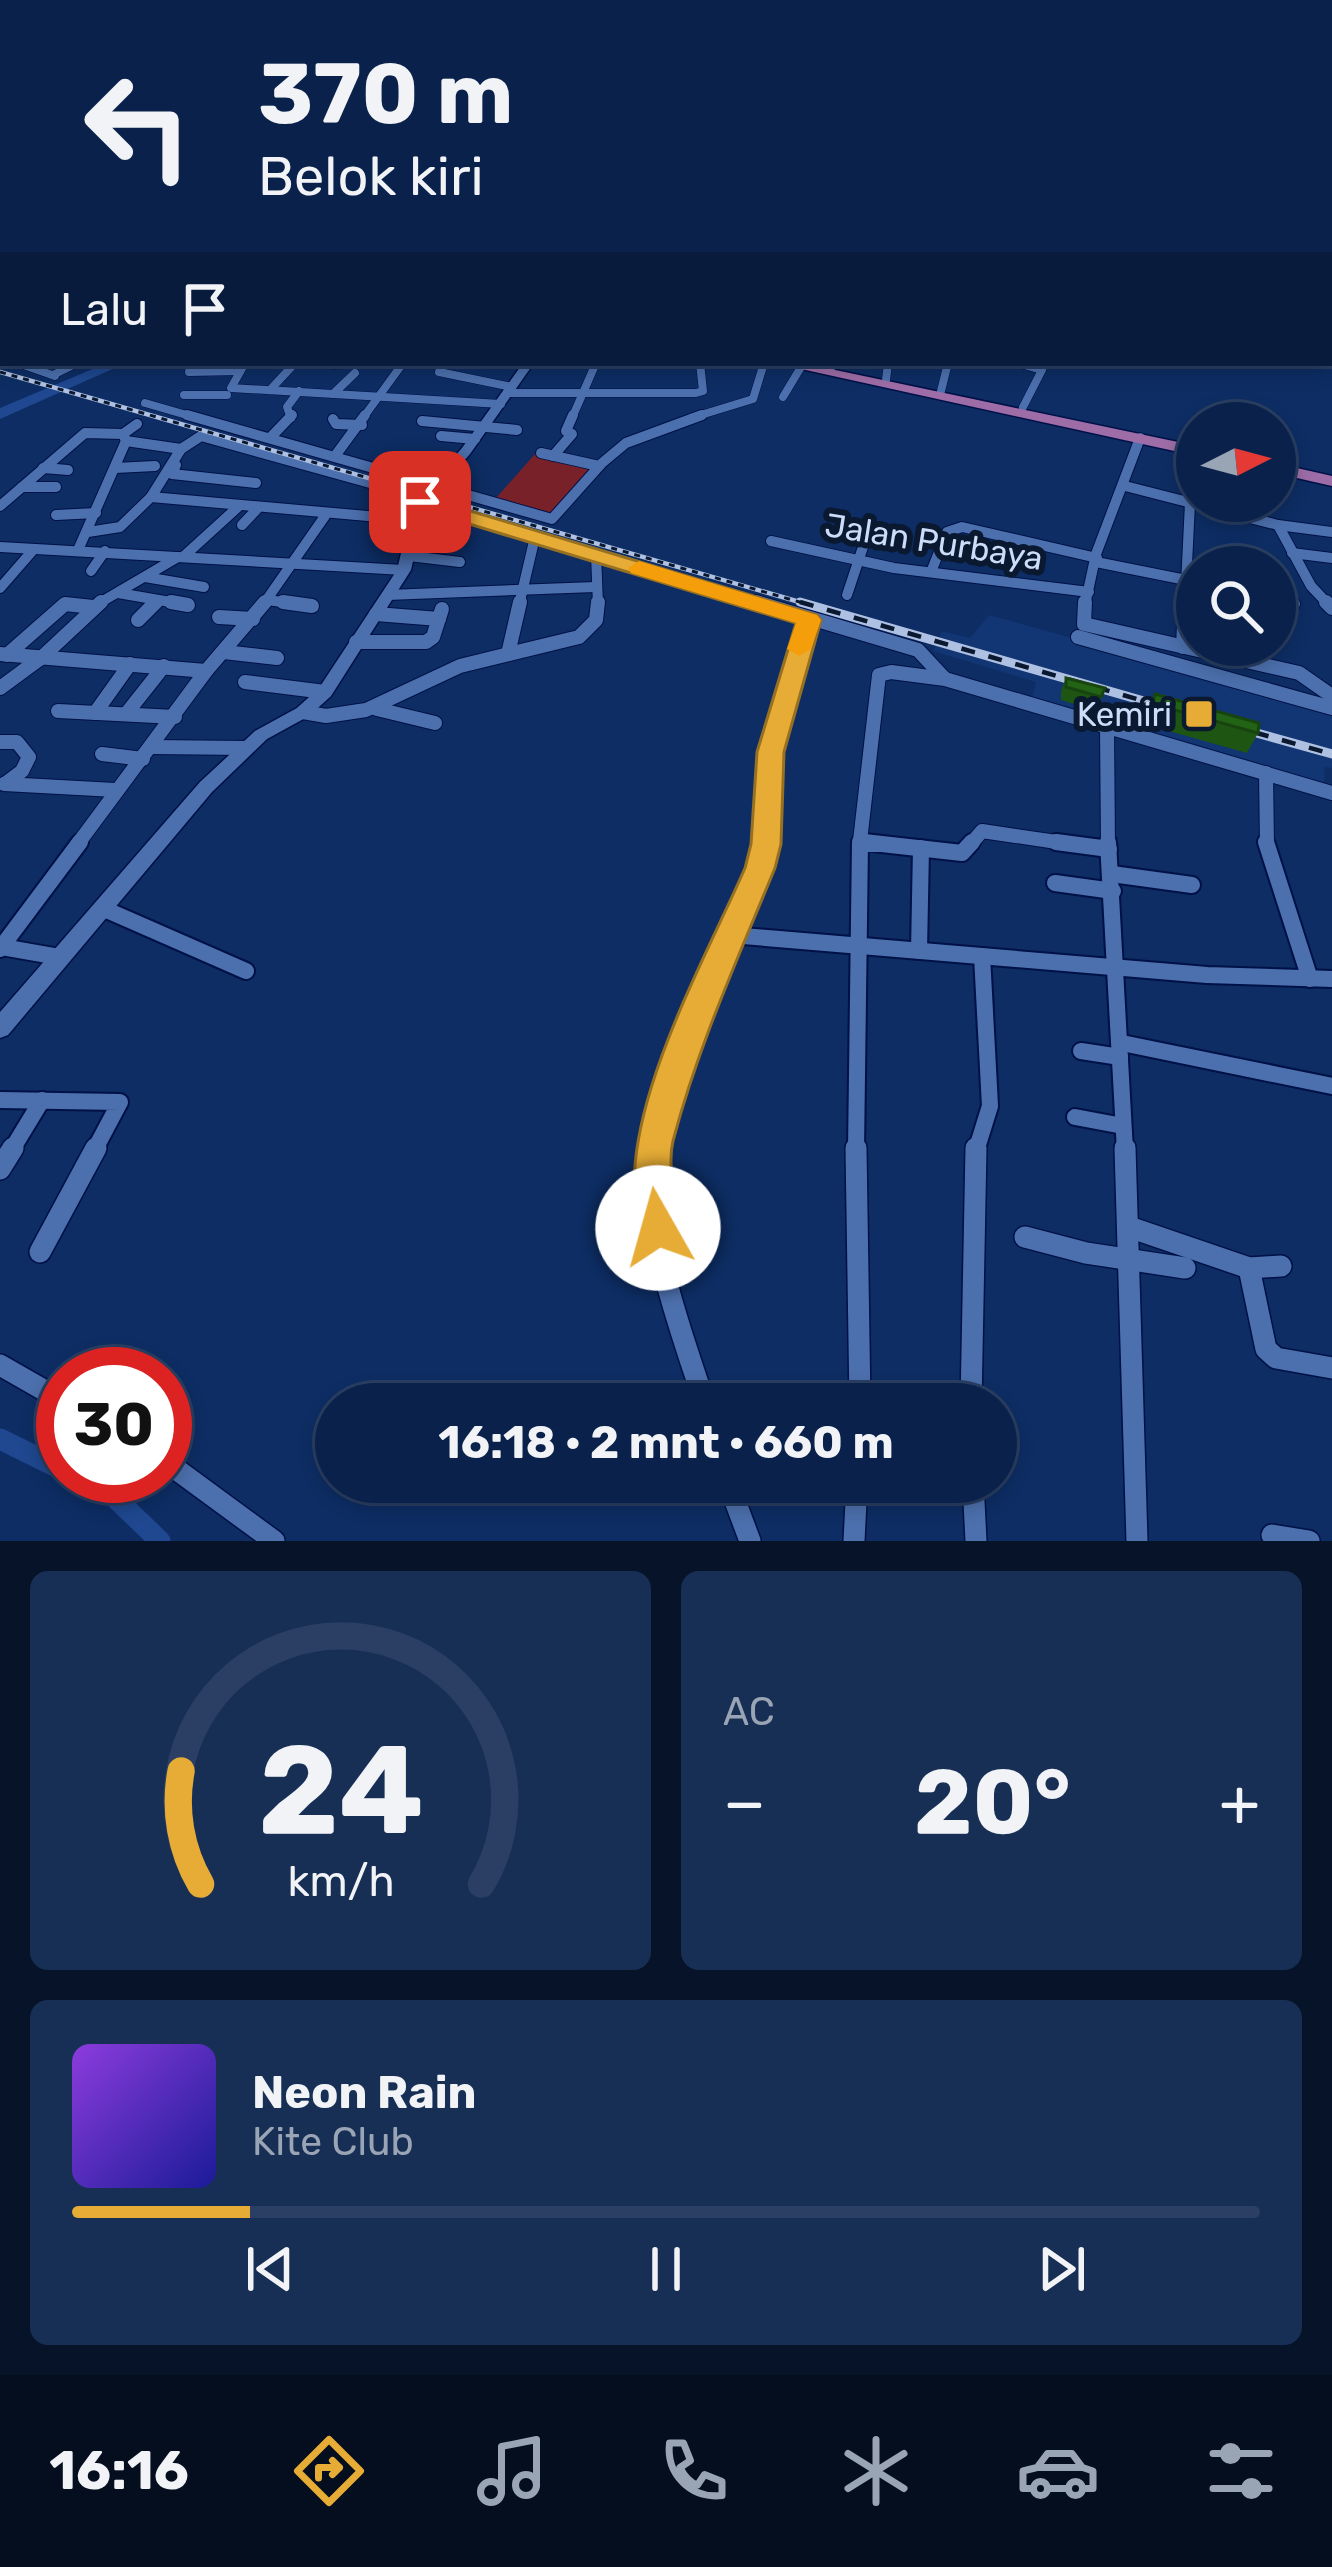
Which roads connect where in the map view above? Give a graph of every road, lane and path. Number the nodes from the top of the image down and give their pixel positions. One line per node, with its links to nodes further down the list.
1 (28, 366): 2 (street)
2 (71, 366)
3 (292, 366): 19 (street)
4 (401, 366): 28 (street)
5 (528, 366): 27 (street)
6 (595, 366): 25 (street)
7 (700, 366): 22 (street)
8 (763, 366): 32 (street)
9 (803, 366): 29 (street)
10 (809, 366): 43 (highway)
11 (832, 366): 15 (highway)
12 (947, 366): 23 (street)
13 (1028, 366): 31 (street)
14 (242, 367): 16 (street); 20 (street)
15 (887, 371): 23 (highway)
16 (189, 372)
17 (439, 372): 27 (street)
18 (355, 373): 24 (street)
19 (270, 390): 20 (street); 21 (street)
20 (229, 391): 26 (street); 34 (street)
21 (299, 391): 24 (street); 42 (street)
22 (703, 391): 25 (street); 32 (street)
23 (941, 391): 31 (highway)
24 (333, 394): 28 (street)
25 (585, 394): 27 (street); 49 (street)
26 (184, 395)
27 (506, 395): 28 (street); 39 (street)
28 (382, 397): 37 (street)
29 (784, 398)
30 (145, 403): 34 (street)
31 (1023, 407): 44 (highway)
32 (712, 409): 49 (street)
33 (333, 419): 37 (street)
34 (211, 421): 42 (street)
35 (422, 421): 39 (street)
36 (137, 424): 41 (street)
37 (362, 425): 47 (street)
38 (518, 430): 39 (street)
39 (480, 432): 40 (street); 61 (street)
40 (441, 436)
41 (125, 437): 46 (street); 50 (street); 51 (street)
42 (271, 437): 47 (street)
43 (1140, 438): 45 (highway); 56 (street)
44 (1176, 443)
45 (1176, 444)
46 (180, 451): 55 (street); 59 (street); 61 (street)
47 (335, 456): 61 (street)
48 (155, 466): 51 (street)
49 (599, 466): 61 (street)
50 (44, 468): 52 (street); 57 (street)
51 (115, 468): 66 (street)
52 (68, 470)
53 (1296, 470): 54 (highway)
54 (1332, 478)
55 (256, 483)
56 (1125, 487): 60 (street); 88 (street)
57 (22, 488): 58 (street); 63 (street)
58 (56, 488)
59 (151, 497): 64 (street); 74 (street)
60 (1176, 500)
61 (423, 501): 69 (street); 76 (street); 92 (street)
62 (359, 504): 69 (street)
63 (0, 506)
64 (239, 506): 65 (street); 85 (street)
65 (257, 508): 68 (street); 72 (street)
66 (96, 513): 67 (street); 74 (street)
67 (56, 514)
68 (325, 516): 69 (street); 91 (street)
69 (350, 518)
70 (1267, 522): 73 (street)
71 (871, 523): 87 (street)
72 (242, 525)
73 (1279, 525): 75 (street); 78 (street)
74 (88, 532): 81 (street)
75 (1332, 532)
76 (535, 537): 83 (street); 101 (street)
77 (771, 541): 87 (street, Jalan Purbaya)
78 (1289, 546)
79 (0, 547): 80 (street)
80 (34, 548): 81 (street); 100 (street)
81 (78, 550): 82 (street)
82 (105, 551): 85 (street); 93 (street)
83 (596, 554): 99 (street); 117 (street)
84 (1296, 554): 86 (street)
85 (180, 557): 91 (street); 95 (street)
86 (1332, 558)
87 (860, 560): 94 (street, Jalan Purbaya); 105 (street)
88 (1096, 560): 94 (street); 97 (street); 102 (street)
89 (1296, 560): 112 (street)
90 (460, 562): 92 (street)
91 (290, 563): 92 (street); 108 (street)
92 (406, 563): 106 (street)
93 (92, 571)
94 (931, 572): 102 (street, Jalan Purbaya)
95 (145, 577): 98 (street); 103 (street)
96 (451, 578): 104 (street)
97 (1176, 580)
98 (204, 587)
99 (595, 587): 101 (street); 122 (street)
100 (0, 588)
101 (522, 591): 104 (street); 122 (street)
102 (1089, 592): 120 (street)
103 (118, 593): 107 (street); 111 (street)
104 (446, 594): 106 (street)
105 (847, 595)
106 (387, 596): 113 (street)
107 (158, 600): 109 (street); 116 (street)
108 (267, 600): 110 (street); 115 (street)
109 (188, 605)
110 (312, 606)
111 (93, 608): 123 (street); 125 (street)
112 (1332, 608)
113 (376, 614): 119 (street); 119 (street)
114 (220, 616): 115 (street)
115 (253, 619): 121 (street)
116 (138, 620)
117 (809, 620): 130 (street); 159 (street)
118 (1078, 637): 135 (street)
119 (356, 642): 133 (street)
120 (1176, 645)
121 (224, 652): 124 (street); 129 (street)
122 (508, 654): 136 (street)
123 (3, 655): 125 (street)
124 (278, 658)
125 (39, 660): 126 (street); 132 (street)
126 (130, 664): 127 (street); 139 (street)
127 (164, 666): 129 (street); 140 (street)
128 (1266, 666): 134 (street)
129 (206, 670): 141 (street)
130 (945, 680): 143 (street); 152 (street)
131 (245, 682): 133 (street)
132 (0, 688)
133 (325, 692): 138 (street)
134 (1332, 696)
135 (1332, 708)
136 (377, 709): 138 (street); 142 (street)
137 (58, 711): 139 (street)
138 (303, 712): 145 (street)
139 (95, 713): 140 (street)
140 (126, 714): 141 (street)
141 (175, 717): 146 (street)
142 (435, 723)
143 (1107, 728): 148 (street); 154 (street)
144 (0, 742): 149 (street)
145 (246, 748): 146 (street); 158 (street)
146 (147, 753): 147 (street); 150 (street)
147 (103, 754)
148 (1266, 773): 151 (street); 167 (street)
149 (2, 786): 150 (street)
150 (116, 790): 161 (street)
151 (1332, 793)
152 (860, 841): 153 (street); 160 (street)
153 (921, 848): 154 (street); 162 (street)
154 (1109, 849): 155 (street)
155 (1112, 882): 156 (street); 157 (street); 165 (street)
156 (1055, 883)
157 (1192, 885)
158 (102, 908): 164 (street); 166 (street)
159 (731, 935): 160 (street); 187 (street)
160 (856, 945): 162 (street); 188 (street)
161 (1, 948): 164 (street)
162 (919, 951): 163 (street)
163 (982, 956): 165 (street); 189 (street)
164 (59, 957): 169 (street)
165 (1115, 968): 167 (street); 170 (street)
166 (246, 971)
167 (1310, 979): 168 (street)
168 (1332, 979)
169 (0, 1028)
170 (1121, 1050): 171 (street); 172 (street); 176 (street)
171 (1081, 1051)
172 (1332, 1086)
173 (0, 1100): 174 (street)
174 (42, 1100): 177 (street); 180 (street)
175 (1075, 1117): 176 (street)
176 (1123, 1126): 178 (street)
177 (0, 1169)
178 (1129, 1227): 181 (street); 184 (street)
179 (1025, 1238): 181 (street)
180 (40, 1252)
181 (1130, 1259): 183 (street); 200 (street)
182 (1281, 1266): 184 (street)
183 (1186, 1268)
184 (1250, 1268): 186 (street)
185 (0, 1365): 190 (street)
186 (1332, 1368)
187 (698, 1383)
188 (860, 1383)
189 (970, 1383)
190 (36, 1386)
191 (192, 1480): 196 (street)
192 (736, 1503): 197 (street)
193 (856, 1503): 198 (street)
194 (974, 1503): 199 (street)
195 (1273, 1535): 201 (street)
196 (274, 1541)
197 (750, 1541)
198 (854, 1541)
199 (976, 1541)
200 (1137, 1541)
201 (1309, 1541)

